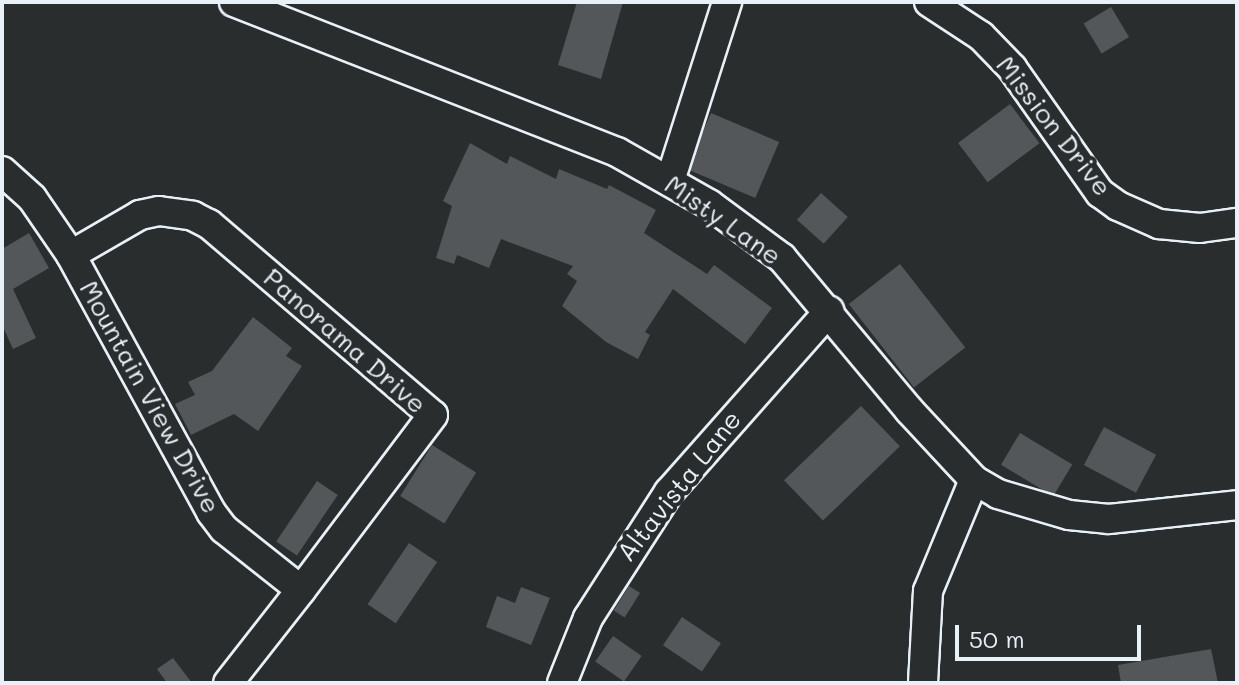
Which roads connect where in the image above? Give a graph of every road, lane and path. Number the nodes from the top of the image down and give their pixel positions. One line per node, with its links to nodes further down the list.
1 (234, 2): 5 (street, Misty Lane)
2 (727, 2): 5 (street)
3 (929, 2): 6 (street, Mission Drive)
4 (2, 171): 7 (street, Mountain View Drive)
5 (670, 181): 8 (street, Misty Lane)
6 (1237, 223)
7 (71, 255): 11 (street, Mountain View Drive); 11 (street, Panorama Drive)
8 (829, 311): 9 (street, Misty Lane); 13 (street, Altavista Lane)
9 (974, 480): 10 (street, Misty Lane); 14 (street)
10 (1237, 505)
11 (301, 590): 12 (street)
12 (228, 683)
13 (562, 683)
14 (923, 683)

